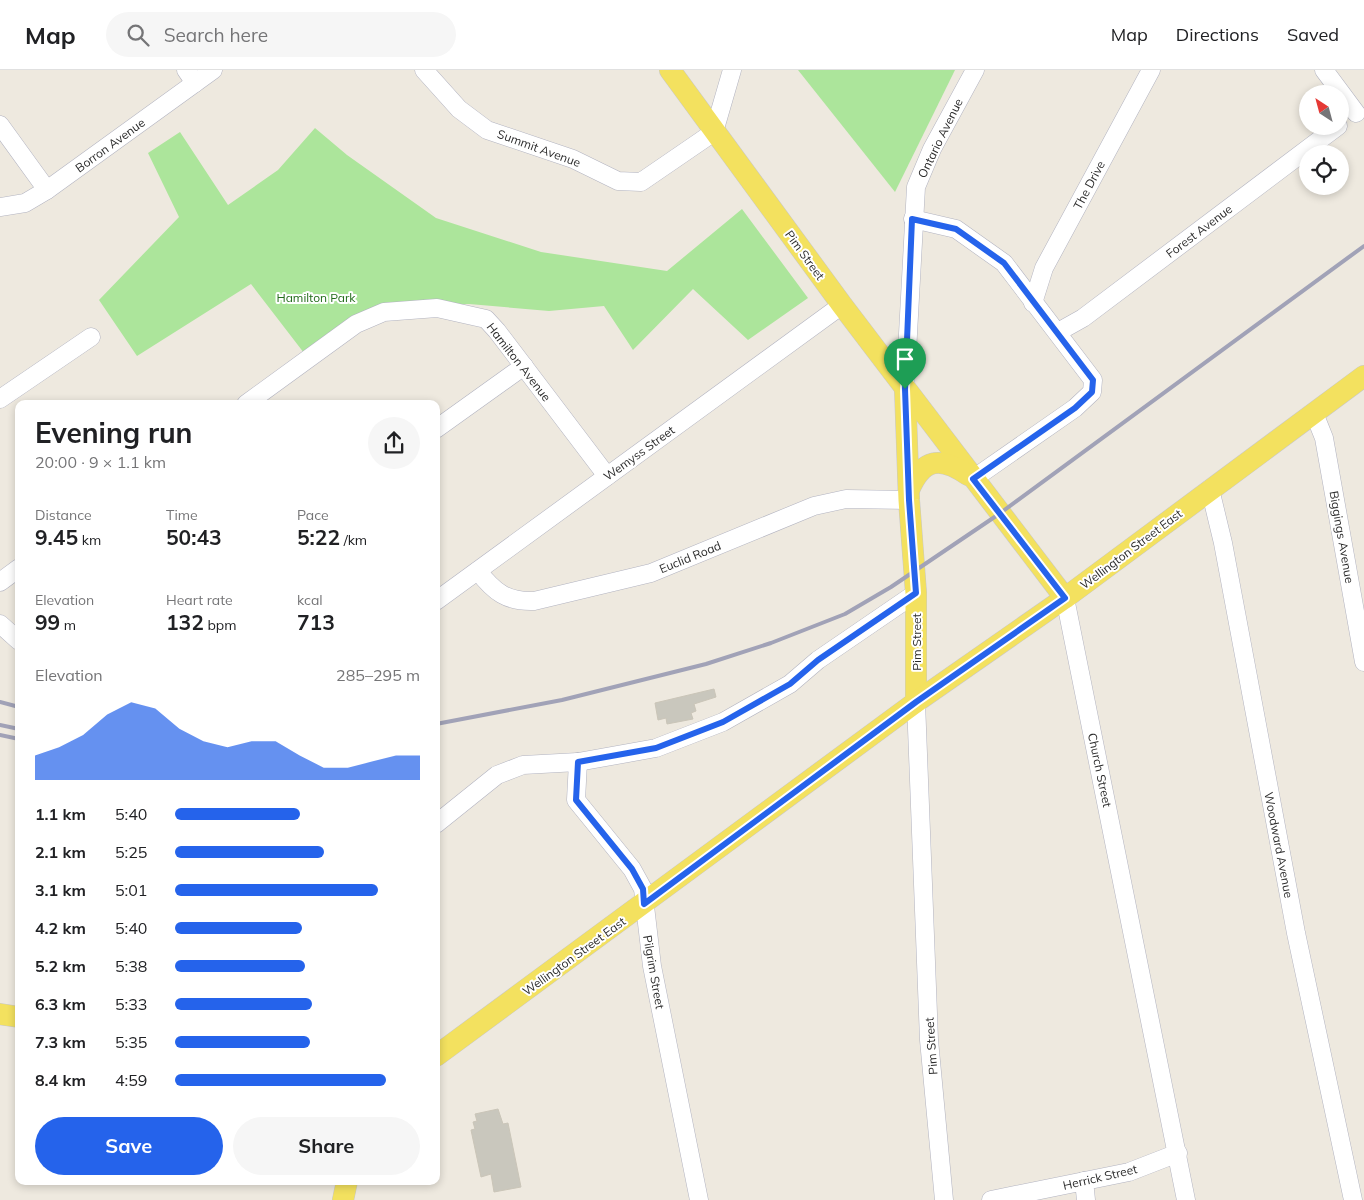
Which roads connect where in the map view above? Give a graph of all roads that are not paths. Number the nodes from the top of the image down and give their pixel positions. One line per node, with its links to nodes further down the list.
1 (213, 70): 8 (street, Borron Avenue)
2 (424, 70): 12 (street, Summit Avenue)
3 (670, 70): 12 (main road, Pim Street)
4 (732, 70): 12 (street)
5 (975, 70): 16 (street, Ontario Avenue)
6 (1151, 70): 17 (street, The Drive)
7 (1324, 70): 9 (street)
8 (190, 77): 14 (street, Borron Avenue)
9 (1360, 110): 10 (street, Forest Avenue)
10 (1349, 118)
11 (0, 125): 14 (street)
12 (714, 132): 18 (main road, Pim Street)
13 (1326, 135): 19 (street, Forest Avenue)
14 (47, 190): 15 (street, Borron Avenue)
15 (0, 207)
16 (912, 219): 17 (street); 23 (street, Ontario Avenue)
17 (1033, 303): 19 (street)
18 (842, 304): 23 (main road, Pim Street); 28 (street, Wemyss Street)
19 (1058, 332): 29 (street)
20 (91, 337): 24 (street)
21 (524, 366): 25 (street, Hamilton Avenue); 27 (street); 28 (street, Hamilton Avenue)
22 (1364, 376): 26 (main road, Wellington Street East)
23 (905, 389): 29 (main road, Church Street); 31 (main road, Pim Street)
24 (0, 400)
25 (252, 400)
26 (1314, 413): 30 (main road, Wellington Street East); 40 (street, Biggings Avenue)
27 (440, 426)
28 (607, 476): 33 (street, Wemyss Street)
29 (973, 479): 31 (main road); 37 (main road, Church Street)
30 (1210, 489): 37 (main road, Wellington Street East); 57 (street, Woodward Avenue)
31 (909, 496): 33 (street, Euclid Road); 35 (main road, Pim Street)
32 (15, 571): 34 (street)
33 (478, 571): 36 (street, Wemyss Street)
34 (0, 582)
35 (916, 593): 41 (main road, Pim Street); 42 (street)
36 (440, 598)
37 (1065, 598): 41 (main road, Wellington Street East); 48 (street, Church Street)
38 (0, 624): 39 (street)
39 (15, 638)
40 (1364, 662)
41 (916, 702): 44 (main road, Wellington Street East); 53 (street, Pim Street)
42 (578, 762): 43 (street); 44 (street, Pilgrim Street)
43 (440, 821)
44 (644, 904): 47 (main road, Wellington Street East); 52 (street, Pilgrim Street)
45 (0, 1014): 46 (main road)
46 (15, 1016)
47 (440, 1053)
48 (1178, 1153): 49 (street, Herrick Street); 56 (street, Church Street)
49 (1084, 1181): 54 (street, Herrick Street); 55 (street)
50 (346, 1185): 51 (main road)
51 (343, 1200)
52 (699, 1200)
53 (944, 1200)
54 (990, 1200)
55 (1086, 1200)
56 (1186, 1200)
57 (1353, 1200)

